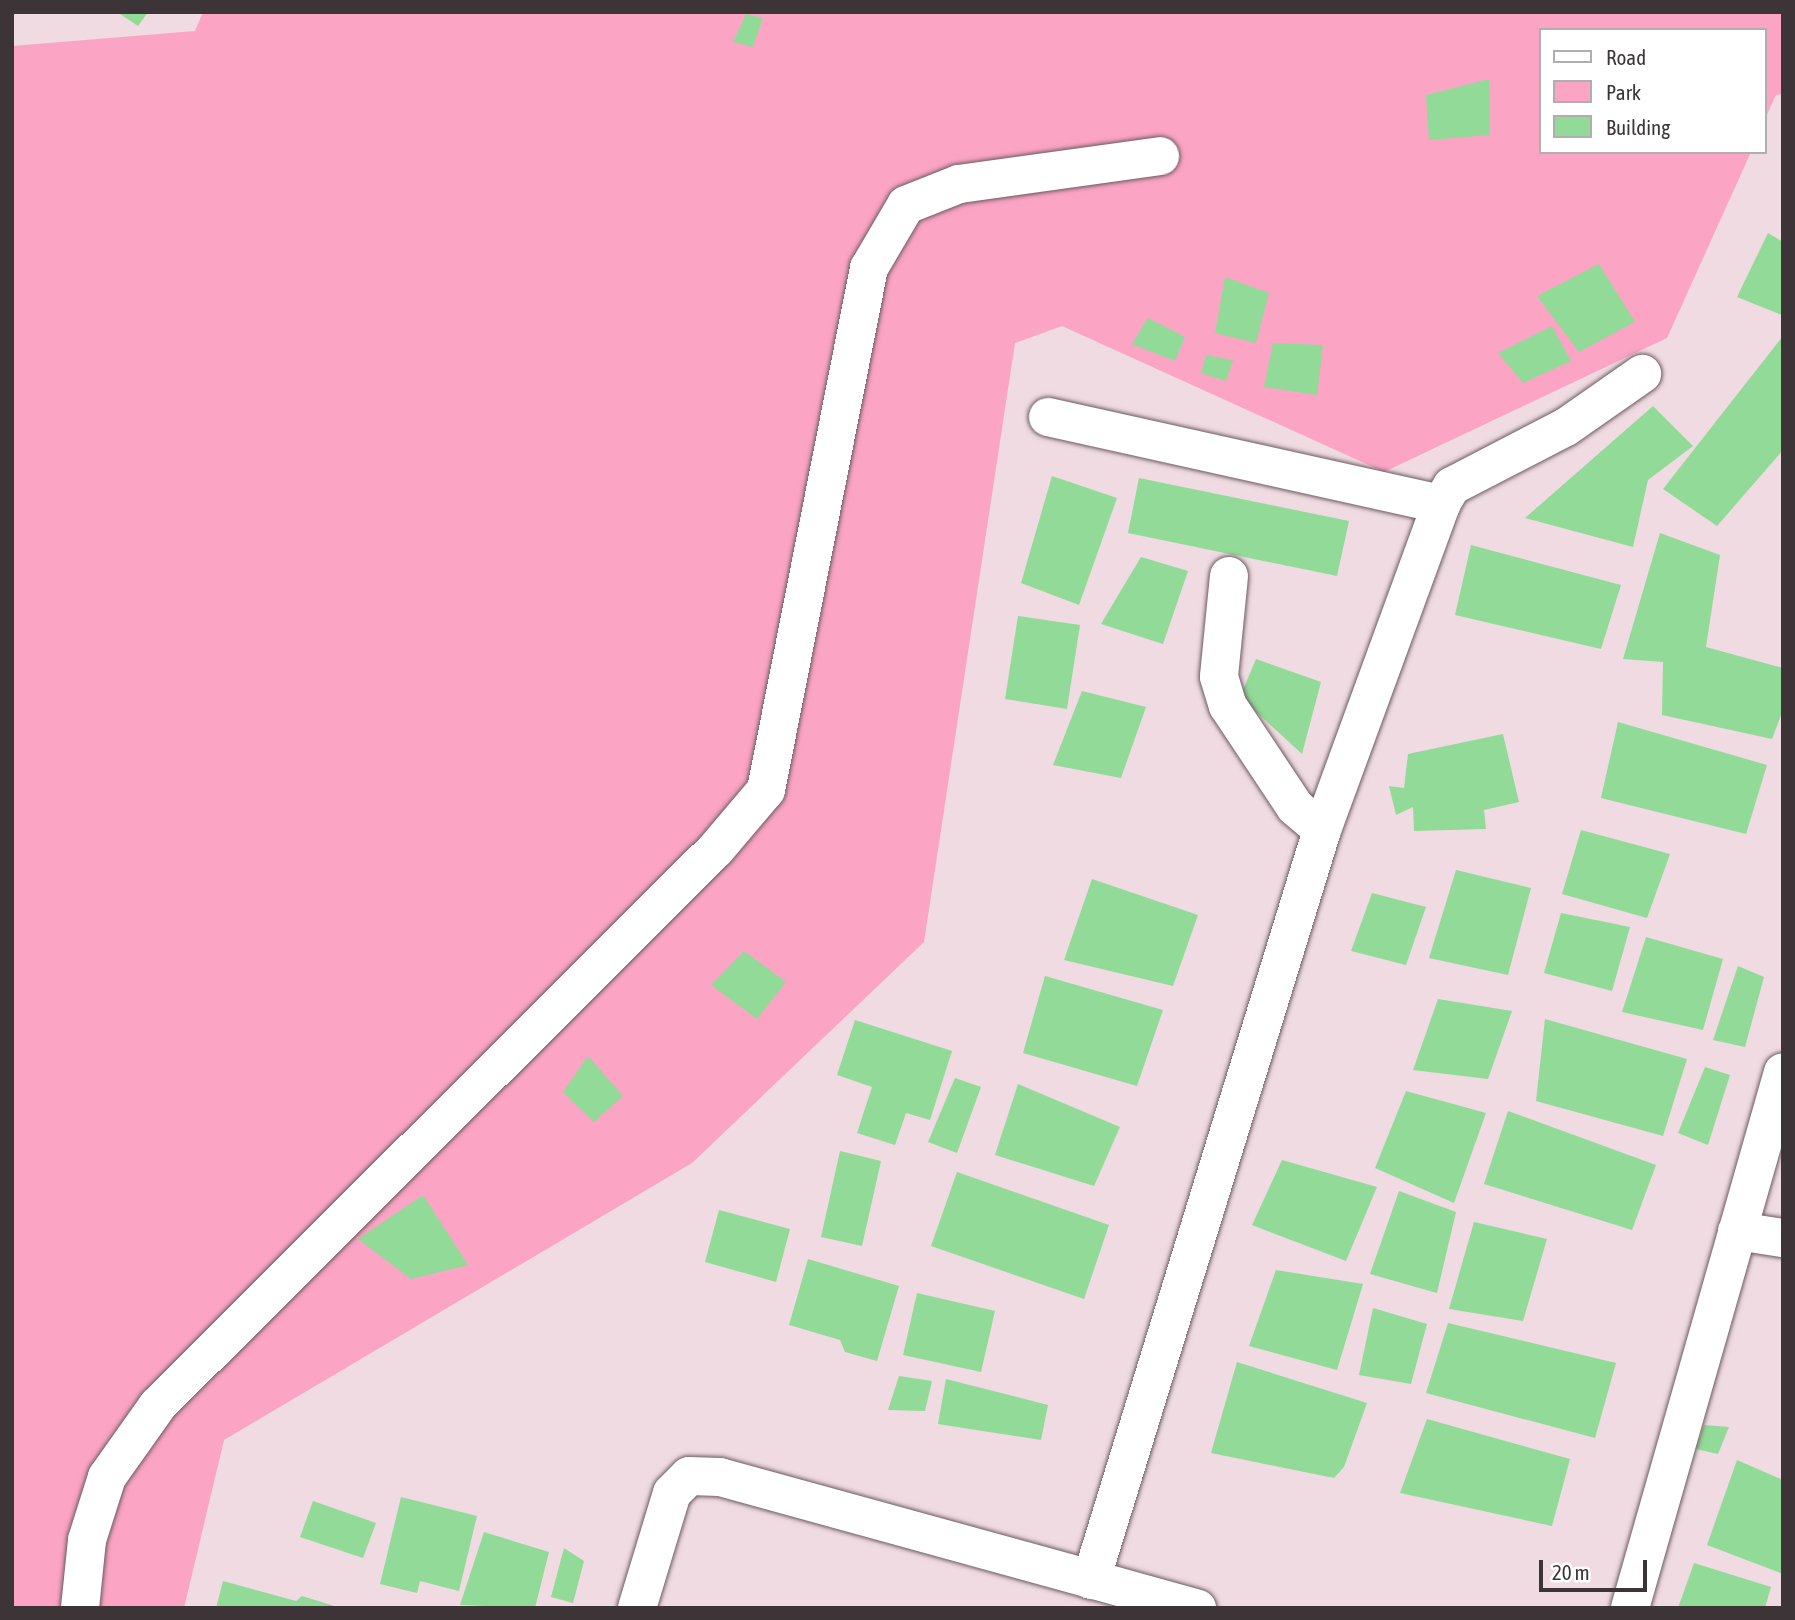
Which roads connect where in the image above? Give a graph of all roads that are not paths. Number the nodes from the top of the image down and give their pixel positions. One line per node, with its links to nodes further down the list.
1 (1160, 156): 11 (street)
2 (1642, 374): 4 (street)
3 (1048, 417): 4 (street)
4 (1441, 504): 6 (street)
5 (1229, 576): 6 (street)
6 (1322, 830): 10 (street)
7 (1783, 1072): 8 (street)
8 (1737, 1231): 9 (street); 14 (street)
9 (1783, 1238)
10 (1091, 1580): 12 (street); 13 (street)
11 (79, 1608)
12 (637, 1608)
13 (1197, 1608)
14 (1630, 1608)

